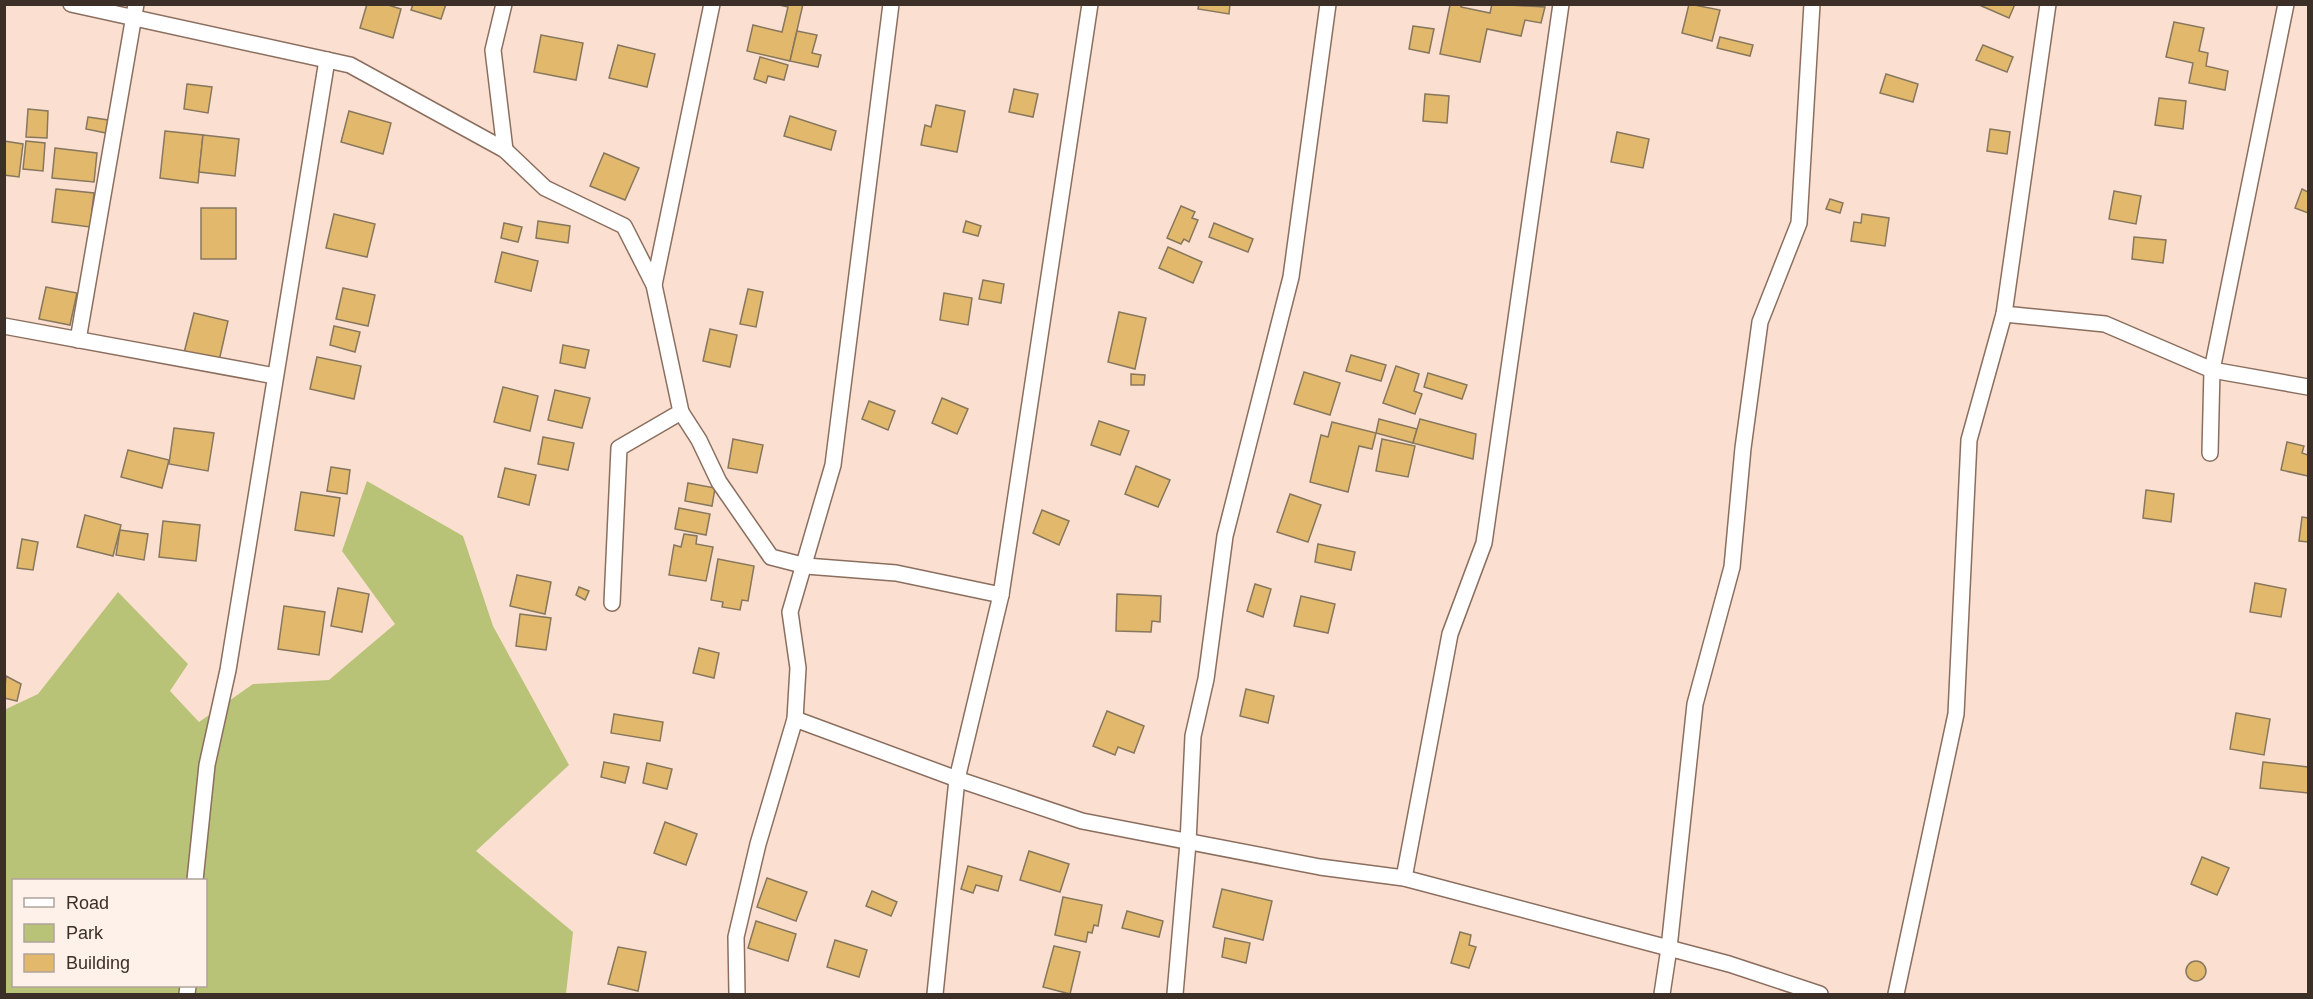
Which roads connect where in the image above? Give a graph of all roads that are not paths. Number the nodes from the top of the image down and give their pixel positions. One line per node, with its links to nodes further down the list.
1 (71, 4): 11 (street)
2 (504, 4): 13 (street)
3 (712, 4): 14 (street)
4 (891, 4): 23 (street)
5 (1090, 4): 24 (street)
6 (1328, 4): 28 (street)
7 (1561, 4): 29 (street)
8 (1812, 4): 31 (street)
9 (2048, 4): 15 (street)
10 (2286, 4): 18 (street)
11 (135, 11): 12 (street); 17 (street)
12 (327, 60): 13 (street); 19 (street)
13 (504, 150): 14 (street)
14 (654, 285): 21 (street)
15 (2004, 314): 18 (street); 37 (street)
16 (4, 326): 17 (street)
17 (78, 340): 19 (street)
18 (2212, 370): 20 (street); 22 (street)
19 (275, 376): 30 (street)
20 (2308, 387)
21 (681, 411): 23 (street); 25 (street)
22 (2210, 453)
23 (806, 566): 24 (street); 26 (street)
24 (1001, 595): 27 (street)
25 (612, 603)
26 (795, 719): 27 (street); 32 (street)
27 (957, 779): 28 (street); 33 (street)
28 (1188, 843): 29 (street); 34 (street)
29 (1404, 878): 31 (street)
30 (195, 879)
31 (1670, 948): 35 (street); 36 (street)
32 (737, 994)
33 (934, 994)
34 (1175, 994)
35 (1662, 994)
36 (1820, 994)
37 (1896, 994)

